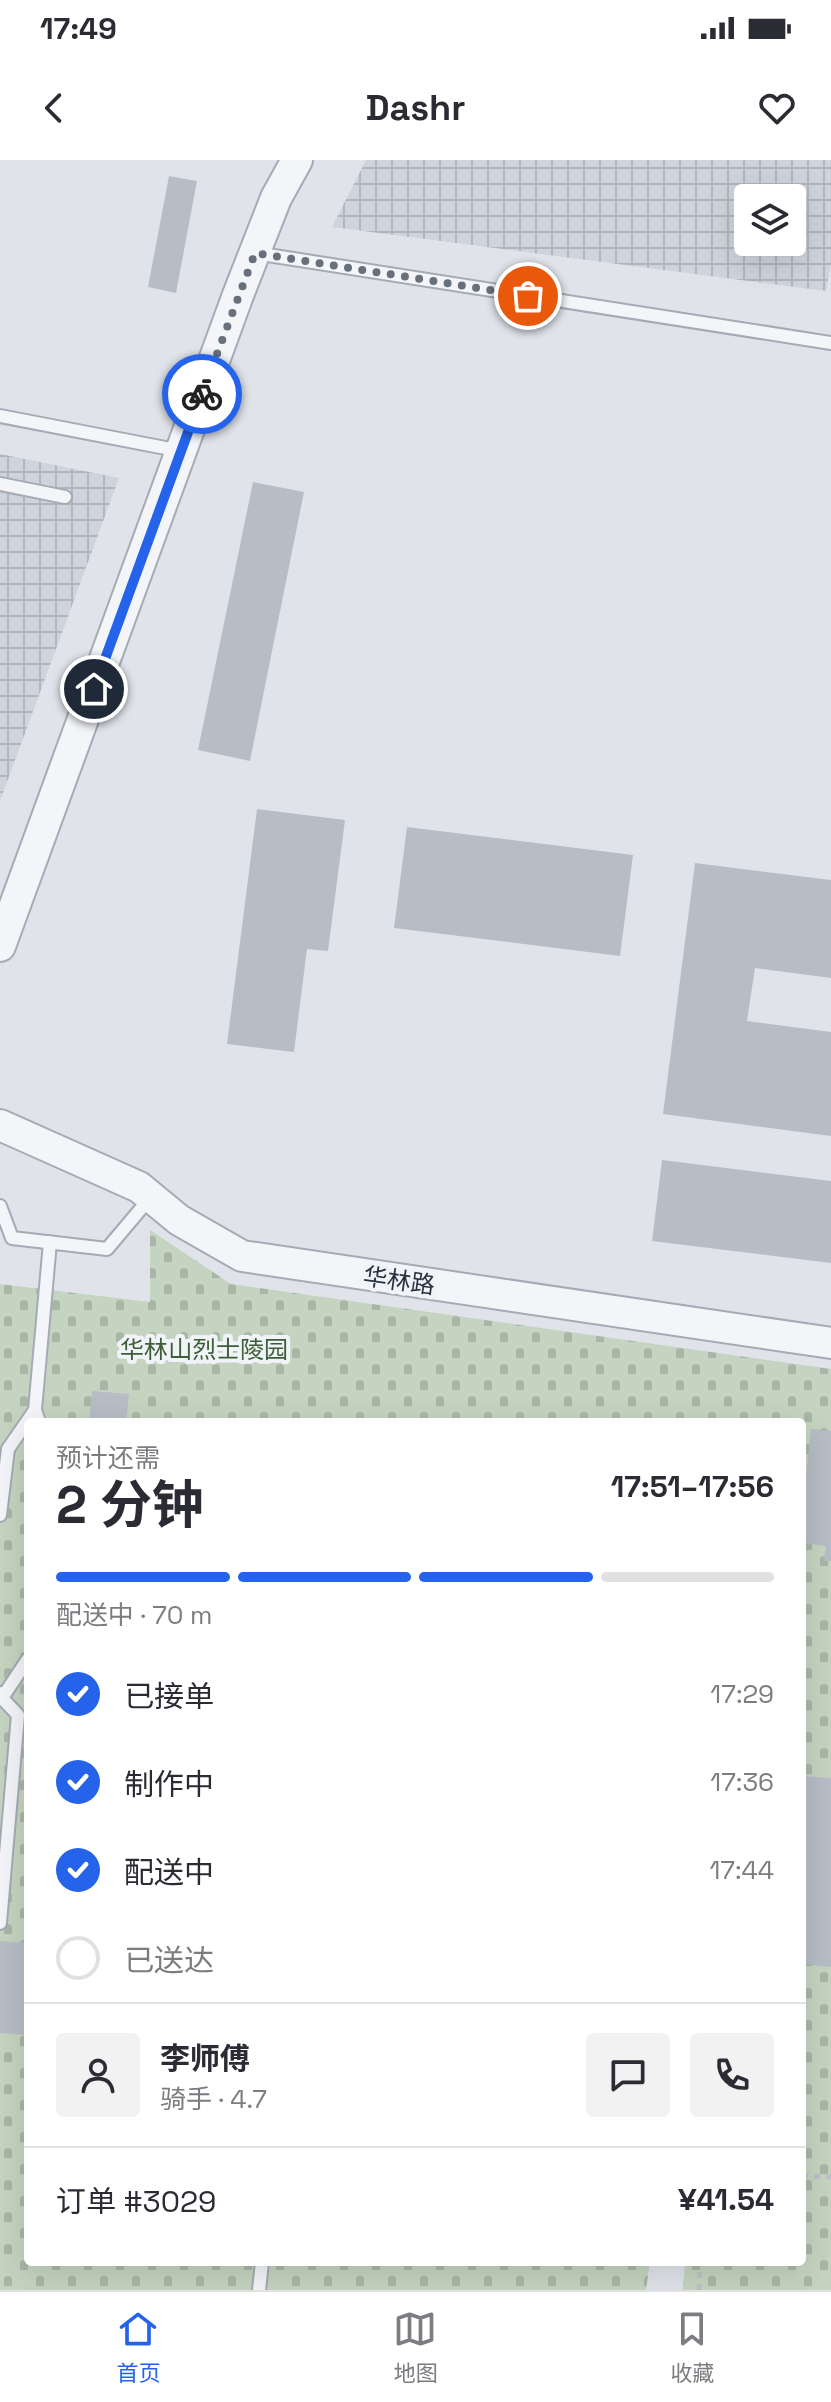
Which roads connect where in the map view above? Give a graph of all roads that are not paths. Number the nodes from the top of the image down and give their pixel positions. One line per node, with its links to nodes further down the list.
1 (297, 160): 2 (street)
2 (255, 253): 3 (lane); 5 (street)
3 (831, 343)
4 (0, 416): 5 (lane)
5 (181, 451): 8 (street)
6 (0, 484): 7 (lane)
7 (65, 497)
8 (0, 946)
9 (0, 1125): 10 (street, 华林路)
10 (151, 1197): 12 (lane); 13 (street, 华林路)
11 (0, 1206): 12 (lane)
12 (50, 1242): 14 (lane)
13 (831, 1343)
14 (37, 1416)
15 (24, 1431): 16 (lane)
16 (0, 1515)
17 (24, 1664): 18 (lane)
18 (1, 1696): 19 (lane)
19 (0, 1923)
20 (262, 2266): 21 (lane)
21 (259, 2290)

